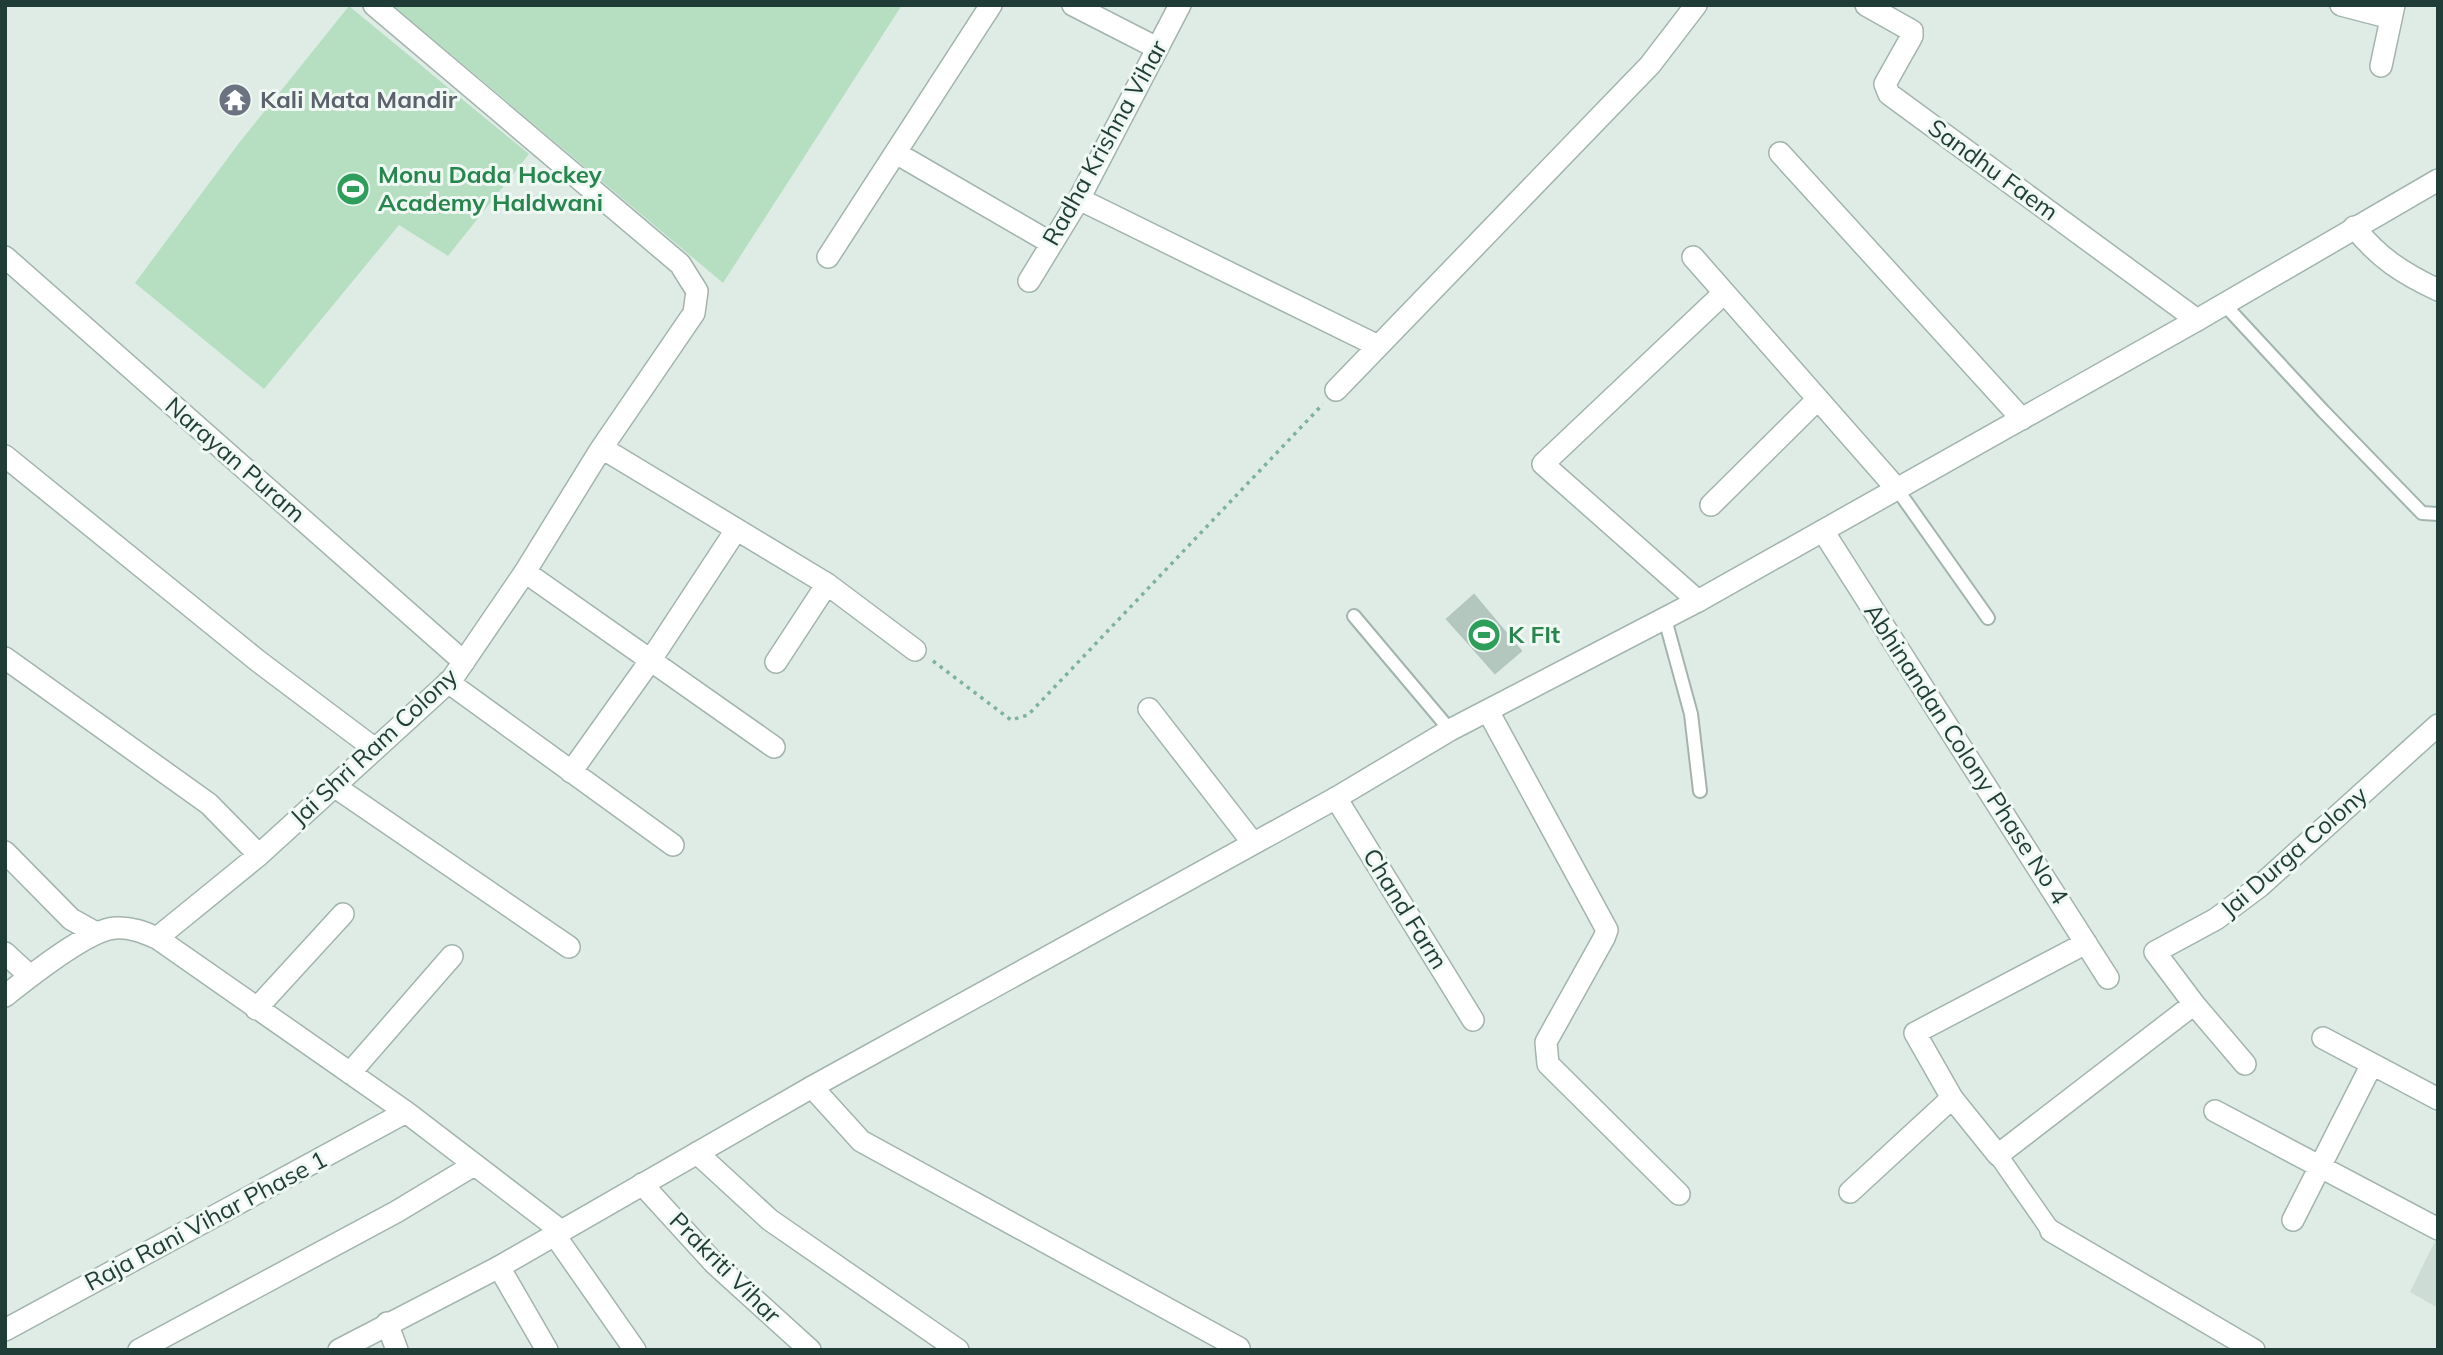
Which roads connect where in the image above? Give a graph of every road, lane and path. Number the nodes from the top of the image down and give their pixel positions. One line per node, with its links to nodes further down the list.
1 (374, 5): 29 (street, Jai Shri Ram Colony)
2 (991, 5): 11 (street)
3 (1073, 5): 9 (street)
4 (1180, 5): 9 (street, Radha Krishna Vihar)
5 (1696, 5): 25 (street)
6 (1866, 5): 24 (street, Sandhu Faem)
7 (2341, 5): 8 (street)
8 (2393, 12): 10 (street)
9 (1157, 48): 14 (street, Radha Krishna Vihar)
10 (2381, 66)
11 (896, 152): 16 (street); 18 (street)
12 (1780, 153): 28 (street)
13 (2438, 180): 15 (street)
14 (1079, 199): 16 (street, Radha Krishna Vihar); 25 (street)
15 (2354, 227): 21 (street); 23 (street)
16 (1051, 243): 20 (street, Radha Krishna Vihar)
17 (5, 257): 45 (street, Narayan Puram)
18 (828, 257)
19 (1693, 257): 22 (street)
20 (1029, 281)
21 (2438, 290)
22 (1724, 293): 27 (street); 38 (street)
23 (2224, 304): 24 (street); 33 (lane)
24 (2197, 320): 28 (street)
25 (1378, 346): 26 (street)
26 (1336, 390): 42 (path)
27 (1818, 399): 31 (street); 32 (street)
28 (2022, 419): 31 (street)
29 (602, 448): 34 (street); 36 (street, Jai Shri Ram Colony)
30 (5, 456): 53 (street)
31 (1897, 489): 35 (street); 40 (lane)
32 (1711, 505)
33 (2438, 514)
34 (736, 530): 37 (street); 44 (street)
35 (1823, 531): 38 (street); 65 (street, Abhinandan Colony Phase No 4)
36 (525, 572): 44 (street); 45 (street, Jai Shri Ram Colony)
37 (827, 584): 42 (street); 46 (street)
38 (1698, 601): 41 (street)
39 (1354, 617): 51 (lane)
40 (1988, 618)
41 (1665, 619): 49 (street); 56 (lane)
42 (922, 653)
43 (5, 658): 61 (street)
44 (650, 661): 52 (street); 54 (street)
45 (464, 662): 47 (street, Jai Shri Ram Colony)
46 (776, 662)
47 (448, 682): 53 (street, Jai Shri Ram Colony); 54 (street)
48 (1149, 709): 58 (street)
49 (1488, 710): 51 (street); 90 (street)
50 (2438, 726): 72 (street, Jai Durga Colony)
51 (1450, 730): 57 (street)
52 (774, 747)
53 (374, 749): 55 (street, Jai Shri Ram Colony)
54 (571, 772): 59 (street)
55 (334, 786): 61 (street, Jai Shri Ram Colony); 66 (street)
56 (1700, 791)
57 (1336, 798): 58 (street); 74 (street, Chand Farm)
58 (1253, 842): 79 (street)
59 (673, 845)
60 (5, 852): 63 (street)
61 (259, 855): 64 (street, Jai Shri Ram Colony)
62 (343, 914): 73 (street)
63 (96, 933): 64 (street); 69 (street)
64 (157, 938): 73 (street)
65 (2086, 943): 70 (street, Abhinandan Colony Phase No 4); 80 (street)
66 (569, 947)
67 (5, 953): 69 (street)
68 (452, 956): 78 (street)
69 (30, 976): 71 (street)
70 (2108, 978)
71 (5, 996)
72 (2194, 1004): 76 (street); 85 (street)
73 (256, 1009): 78 (street)
74 (1473, 1020)
75 (2323, 1038): 77 (street)
76 (2245, 1064)
77 (2372, 1064): 81 (street); 87 (street)
78 (350, 1073): 83 (street)
79 (812, 1087): 84 (street); 98 (street)
80 (1952, 1098): 85 (street); 89 (street)
81 (2438, 1099)
82 (2215, 1111): 87 (street)
83 (407, 1112): 86 (street); 97 (street, Raja Rani Vihar Phase 1)
84 (696, 1153): 88 (street); 105 (street)
85 (1998, 1156): 93 (street)
86 (474, 1165): 94 (street); 99 (street)
87 (2320, 1167): 91 (street); 92 (street)
88 (642, 1184): 94 (street); 104 (street, Prakriti Vihar)
89 (1850, 1192)
90 (1679, 1194)
91 (2293, 1220)
92 (2438, 1228)
93 (2051, 1231): 106 (street)
94 (557, 1232): 95 (street); 103 (street)
95 (499, 1267): 96 (street); 102 (street)
96 (387, 1323): 100 (street); 101 (street)
97 (5, 1330)
98 (1239, 1348)
99 (139, 1350)
100 (339, 1350)
101 (397, 1350)
102 (547, 1350)
103 (635, 1350)
104 (810, 1350)
105 (958, 1350)
106 (2254, 1350)

